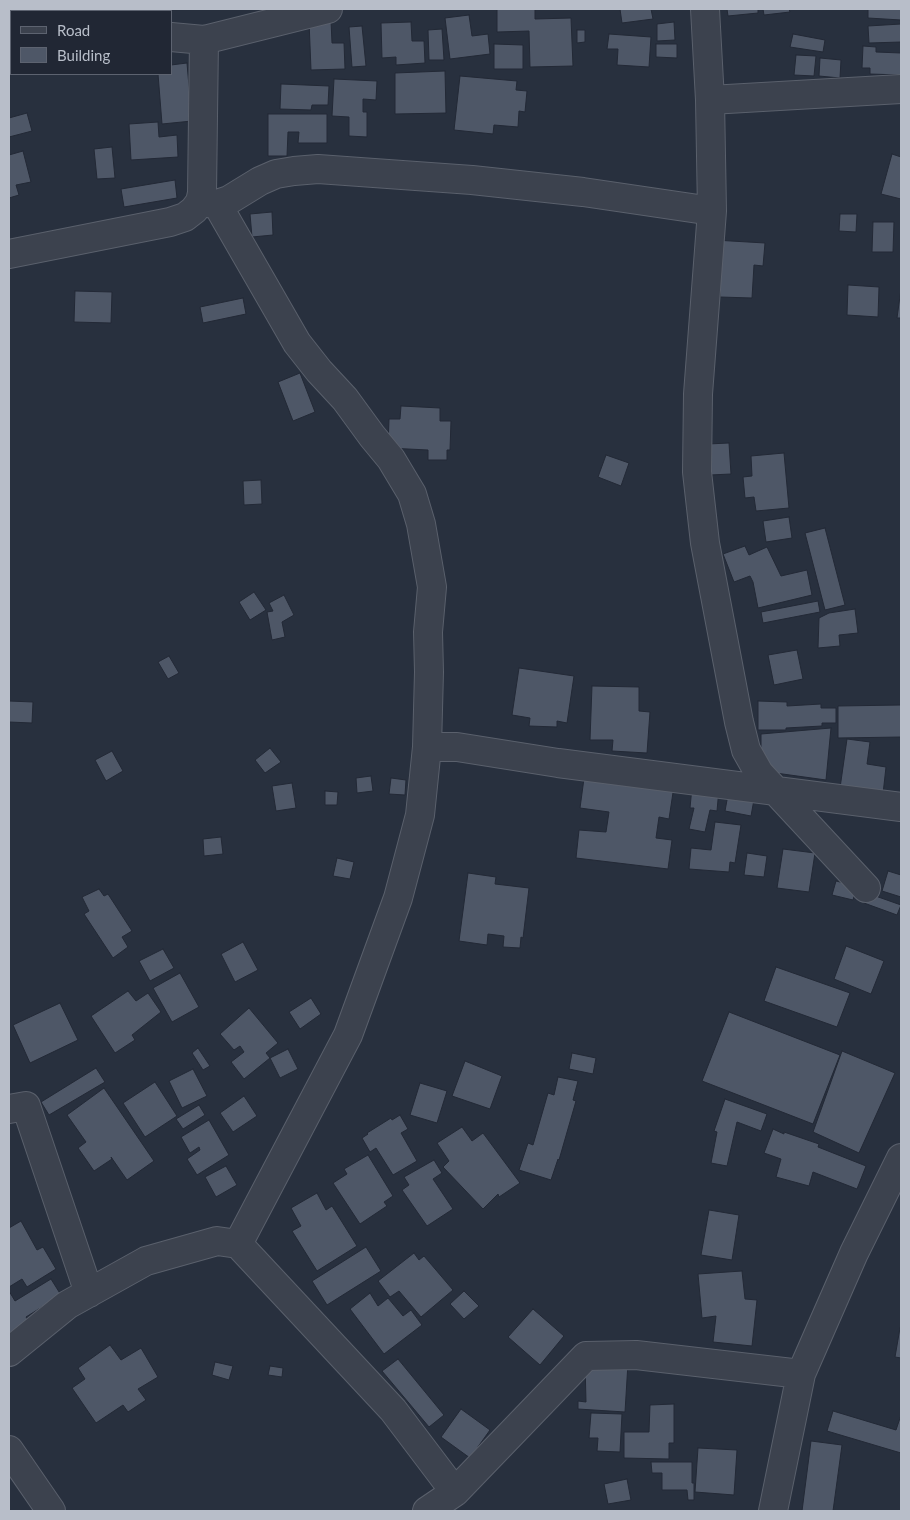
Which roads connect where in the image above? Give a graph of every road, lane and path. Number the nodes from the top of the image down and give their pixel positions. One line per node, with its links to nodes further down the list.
1 (328, 9): 3 (street)
2 (705, 9): 7 (street)
3 (250, 18): 5 (street)
4 (172, 37): 5 (street)
5 (204, 40): 8 (street)
6 (901, 89): 7 (street)
7 (710, 100): 9 (street)
8 (208, 203): 9 (street); 10 (street); 11 (street)
9 (712, 211): 12 (street)
10 (9, 254)
11 (427, 747): 12 (street); 17 (street)
12 (776, 792): 13 (street); 14 (street)
13 (901, 807)
14 (866, 888)
15 (9, 1109): 18 (street)
16 (901, 1158): 20 (street)
17 (238, 1244): 18 (street); 22 (street)
18 (89, 1293): 19 (street)
19 (9, 1352)
20 (801, 1374): 22 (street); 25 (street)
21 (9, 1450): 23 (street)
22 (456, 1492): 24 (street)
23 (50, 1511)
24 (427, 1511)
25 (773, 1511)

